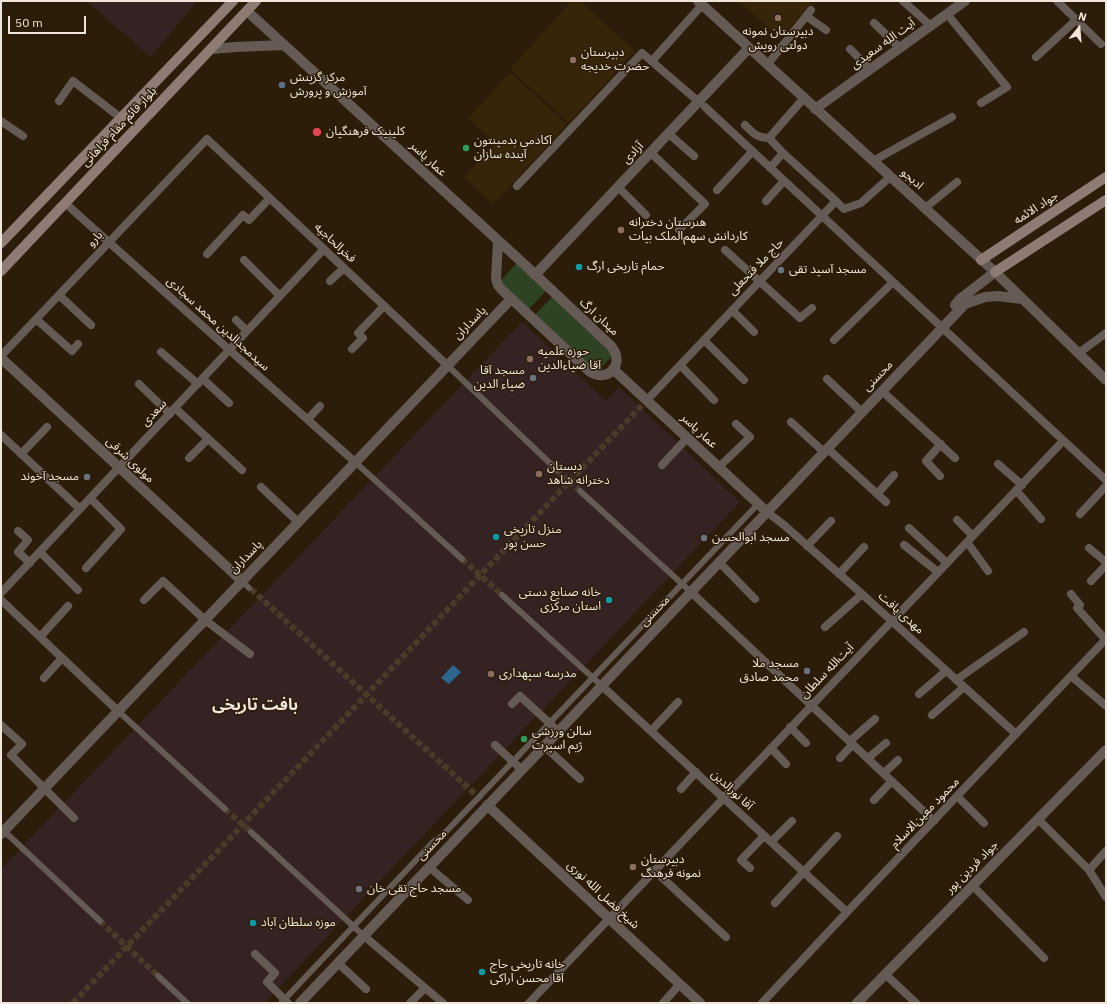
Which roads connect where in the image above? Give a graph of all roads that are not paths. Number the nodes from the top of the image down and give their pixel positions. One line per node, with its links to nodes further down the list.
1 (234, 1): 7 (main road); 29 (main road, بلوار قائم مقام فراهانی)
2 (256, 1): 7 (main road, بلوار قائم مقام فراهانی)
3 (903, 1): 11 (street)
4 (965, 1): 8 (street, آیت الله سعیدی)
5 (1057, 1): 9 (street)
6 (700, 3): 15 (street, ادبجو); 20 (street)
7 (247, 11): 13 (street, عمار یاسر); 17 (main road, بلوار قائم مقام فراهانی)
8 (947, 14): 11 (street, آیت الله سعیدی); 25 (street)
9 (1076, 20): 14 (street); 19 (street)
10 (874, 23): 16 (street)
11 (931, 26): 16 (street, آیت الله سعیدی)
12 (826, 30): 21 (street)
13 (284, 44): 17 (street); 58 (street, عمار یاسر)
14 (1101, 44)
15 (749, 48): 21 (street, ادبجو); 26 (street, آزادی)
16 (900, 48): 22 (street, آیت الله سعیدی)
17 (212, 49): 53 (main road, بلوار قائم مقام فراهانی)
18 (850, 50): 22 (street)
19 (1036, 57)
20 (652, 61): 26 (street); 46 (street)
21 (768, 65): 23 (street, ادبجو)
22 (870, 70): 27 (street, آیت الله سعیدی)
23 (804, 98): 27 (street, ادبجو); 34 (street)
24 (59, 101): 29 (street)
25 (981, 103)
26 (702, 105): 32 (street, آزادی); 36 (street)
27 (816, 109): 40 (street, ادبجو)
28 (952, 117): 40 (street)
29 (121, 118): 60 (main road, بلوار قائم مقام فراهانی)
30 (1, 121): 33 (street)
31 (745, 125): 34 (street)
32 (669, 134): 38 (street, آزادی); 39 (street)
33 (23, 136)
34 (769, 138): 37 (street)
35 (207, 139): 49 (street, فخرالحاجیه); 59 (street, بارو)
36 (752, 152): 41 (street); 48 (street)
37 (783, 152): 41 (street); 52 (street)
38 (650, 153): 47 (street, آزادی); 57 (street)
39 (694, 156)
40 (873, 161): 42 (street, ادبجو)
41 (770, 168): 44 (street)
42 (890, 177): 52 (street); 54 (street, ادبجو)
43 (1106, 177): 65 (main road, جواد الائمه)
44 (784, 181): 51 (street); 56 (street)
45 (957, 182): 54 (street)
46 (517, 186)
47 (618, 187): 55 (street); 70 (street, آزادی)
48 (717, 190)
49 (270, 198): 61 (street, فخرالحاجیه); 63 (street)
50 (1106, 200): 69 (main road)
51 (766, 201)
52 (836, 201): 56 (street, حاج ملا فتحعلی)
53 (65, 203): 59 (street, سیدمجدالدین محمد سجادی); 68 (main road, بلوار قائم مقام فراهانی)
54 (925, 208): 65 (street, ادبجو)
55 (646, 215)
56 (822, 216): 72 (street, حاج ملا فتحعلی); 73 (street)
57 (679, 230)
58 (498, 241): 66 (street, عمار یاسر); 77 (street)
59 (109, 242): 74 (street, بارو); 92 (street, سیدمجدالدین محمد سجادی)
60 (1, 243)
61 (324, 250): 67 (street, فخرالحاجیه); 75 (street, سعدی)
62 (725, 250): 72 (street)
63 (207, 254)
64 (244, 260): 75 (street)
65 (981, 260): 69 (street, ادبجو)
66 (521, 262): 70 (street, میدان ارگ)
67 (344, 268): 71 (street); 78 (street, فخرالحاجیه)
68 (1, 271)
69 (995, 272): 76 (street, ادبجو); 84 (street, محسنی)
70 (535, 275): 98 (street, میدان ارگ)
71 (330, 281)
72 (759, 282): 79 (street); 80 (street, حاج ملا فتحعلی)
73 (893, 282): 84 (street); 89 (street)
74 (59, 295): 81 (street, بارو); 83 (street)
75 (280, 296): 85 (street, سعدی)
76 (1022, 298): 84 (street, محسنی); 94 (street, ادبجو)
77 (511, 299): 97 (street, پاسداران); 98 (street)
78 (384, 306): 91 (street); 97 (street, فخرالحاجیه)
79 (812, 308)
80 (732, 310): 86 (street); 88 (street, حاج ملا فتحعلی)
81 (36, 319): 90 (street); 95 (street, بارو)
82 (236, 320): 85 (street)
83 (91, 325)
84 (940, 326): 104 (street, محسنی); 109 (street, محسنی); 118 (street)
85 (247, 331): 92 (street, سعدی)
86 (754, 332)
87 (1106, 333): 94 (street)
88 (704, 340): 96 (street, حاج ملا فتحعلی); 100 (street)
89 (834, 340)
90 (78, 344)
91 (352, 349)
92 (230, 350): 102 (street, سعدی); 111 (street, سیدمجدالدین محمد سجادی)
93 (161, 352): 102 (street)
94 (1079, 353): 101 (street, ادبجو)
95 (1, 357): 128 (street, مولوی شرقی)
96 (680, 365): 105 (street, حاج ملا فتحعلی); 106 (street)
97 (447, 366): 124 (street, پاسداران); 130 (street)
98 (614, 369): 105 (street, عمار یاسر)
99 (827, 379): 109 (street)
100 (744, 380)
101 (1106, 380)
102 (200, 381): 107 (street); 110 (street, سعدی)
103 (139, 384): 110 (street)
104 (882, 391): 109 (street, محسنی); 119 (street)
105 (647, 400): 116 (street, عمار یاسر)
106 (714, 400)
107 (229, 403)
108 (320, 406): 111 (street)
109 (860, 410): 120 (street, محسنی)
110 (173, 411): 117 (street); 128 (street, سعدی)
111 (308, 420): 124 (street, سیدمجدالدین محمد سجادی)
112 (791, 422): 120 (street)
113 (736, 424): 127 (street)
114 (47, 427): 121 (street)
115 (1, 435): 121 (street)
116 (687, 438): 126 (street); 127 (street, عمار یاسر)
117 (208, 439): 122 (street); 129 (street)
118 (1063, 441): 133 (street); 136 (street, آیت‌الله سلطان)
119 (941, 444): 123 (street); 132 (street)
120 (823, 450): 138 (street); 141 (street, محسنی)
121 (21, 454): 142 (street)
122 (189, 458)
123 (955, 458)
124 (355, 462): 147 (street, پاسداران); 156 (street)
125 (998, 464): 136 (street)
126 (662, 465)
127 (719, 467): 141 (street, عمار یاسر)
128 (119, 468): 139 (street, سعدی); 167 (street, مولوی شرقی)
129 (242, 470)
130 (557, 470)
131 (894, 475): 138 (street)
132 (940, 476)
133 (1106, 480)
134 (1106, 486): 143 (street)
135 (261, 487): 147 (street)
136 (1019, 488): 144 (street); 150 (street, آیت‌الله سلطان)
137 (580, 491): 168 (street)
138 (877, 494): 140 (street)
139 (90, 498): 142 (street, سعدی); 162 (street)
140 (886, 502)
141 (762, 508): 152 (street, مهدی یافت); 157 (street, محسنی); 168 (street, محسنی)
142 (80, 510): 155 (street, سعدی)
143 (1080, 514)
144 (1041, 519)
145 (957, 520): 150 (street)
146 (832, 521): 152 (street)
147 (298, 522): 167 (street, پاسداران)
148 (909, 528): 160 (street)
149 (18, 531): 159 (street)
150 (970, 539): 160 (street, آیت‌الله سلطان); 163 (street)
151 (904, 545): 164 (street)
152 (807, 546): 165 (street, مهدی یافت)
153 (864, 547): 165 (street)
154 (1089, 548): 158 (street)
155 (40, 552): 159 (street, سعدی); 169 (street)
156 (462, 559)
157 (719, 562): 168 (street, محسنی); 174 (street)
158 (1106, 562)
159 (30, 563): 170 (street, سعدی)
160 (947, 563): 164 (street, آیت‌الله سلطان)
161 (1106, 565): 166 (street)
162 (86, 568)
163 (988, 571)
164 (938, 572): 179 (street, آیت‌الله سلطان)
165 (839, 574): 171 (street, مهدی یافت)
166 (1091, 581)
167 (246, 584): 178 (street, پاسداران)
168 (686, 588): 190 (street, محسنی); 195 (street)
169 (78, 590)
170 (1, 593)
171 (862, 594): 179 (street, مهدی یافت); 180 (street)
172 (1071, 594): 183 (street)
173 (502, 596): 190 (street)
174 (755, 599)
175 (1, 600): 182 (street)
176 (144, 600): 178 (street)
177 (68, 606): 182 (street)
178 (205, 620): 184 (street); 197 (street, پاسداران)
179 (892, 621): 186 (street, مهدی یافت); 195 (street, آیت‌الله سلطان)
180 (825, 627)
181 (1024, 632): 189 (street)
182 (40, 637): 185 (street)
183 (1106, 640): 187 (street, محمود معین‌الاسلام)
184 (250, 654)
185 (62, 658): 188 (street); 197 (street)
186 (946, 671): 189 (street, مهدی یافت); 192 (street)
187 (1071, 676): 196 (street); 204 (street, محمود معین‌الاسلام)
188 (44, 678)
189 (956, 680): 191 (street, مهدی یافت)
190 (597, 682): 201 (street, محسنی); 203 (street, آقا نورالدین)
191 (964, 687): 198 (street); 204 (street, مهدی یافت)
192 (919, 694)
193 (678, 702): 203 (street)
194 (512, 704): 201 (street)
195 (812, 705): 202 (street, آیت‌الله سلطان); 206 (street)
196 (1106, 706)
197 (118, 711): 221 (street, پاسداران); 227 (street)
198 (932, 715)
199 (875, 719): 206 (street)
200 (1, 725): 221 (street)
201 (554, 727): 209 (street, محسنی); 216 (street, محسنی)
202 (790, 727): 205 (street); 210 (street, آیت‌الله سلطان)
203 (651, 731): 217 (street, آقا نورالدین)
204 (1016, 734): 223 (street, محمود معین‌الاسلام)
205 (806, 743)
206 (851, 743): 212 (street); 213 (street)
207 (886, 743): 213 (street)
208 (495, 745): 216 (street)
209 (544, 746): 216 (street, محسنی); 219 (street)
210 (771, 748): 215 (street); 224 (street, آیت‌الله سلطان)
211 (1106, 750): 229 (street, جواد فردین پور)
212 (840, 758)
213 (868, 758): 218 (street)
214 (898, 760): 218 (street)
215 (786, 764)
216 (517, 766): 226 (street, محسنی); 251 (street)
217 (696, 772): 222 (street); 224 (street, آقا نورالدین)
218 (884, 773): 220 (street)
219 (580, 779)
220 (892, 781): 225 (street); 231 (street)
221 (44, 789): 228 (street); 233 (street, پاسداران)
222 (681, 789)
223 (957, 796): 231 (street, محمود معین‌الاسلام); 232 (street)
224 (723, 798): 235 (street, آقا نورالدین); 241 (street, آیت‌الله سلطان)
225 (874, 800)
226 (488, 806): 239 (street, محسنی); 249 (street, شیخ فضل الله نوری)
227 (225, 809)
228 (74, 818)
229 (1038, 820): 242 (street); 244 (street, جواد فردین پور)
230 (792, 821): 237 (street)
231 (934, 821): 248 (street, محمود معین‌الاسلام)
232 (984, 823)
233 (2, 831): 250 (street)
234 (251, 832): 251 (street)
235 (764, 836): 237 (street, آقا نورالدین); 240 (street)
236 (837, 836): 243 (street)
237 (771, 842): 243 (street, آقا نورالدین)
238 (1106, 852): 242 (street)
239 (429, 867): 246 (street); 252 (street, محسنی)
240 (750, 868)
241 (654, 870): 249 (street, آیت‌الله سلطان); 253 (street)
242 (1089, 870): 245 (street)
243 (804, 872): 247 (street); 248 (street, آقا نورالدین)
244 (972, 885): 255 (street); 257 (street, جواد فردین پور)
245 (1105, 893)
246 (468, 900)
247 (775, 903)
248 (847, 912): 270 (street, محمود معین‌الاسلام)
249 (609, 918): 259 (street, شیخ فضل الله نوری); 267 (street, آیت‌الله سلطان)
250 (100, 921)
251 (354, 926): 252 (street); 262 (street)
252 (364, 936): 256 (street, محسنی); 260 (street)
253 (726, 937)
254 (255, 954): 262 (street)
255 (1044, 958)
256 (338, 963): 261 (street); 264 (street, محسنی)
257 (885, 974): 271 (street, جواد فردین پور); 272 (street)
258 (158, 976): 263 (street)
259 (680, 984): 268 (street); 269 (street, شیخ فضل الله نوری)
260 (425, 988): 265 (street); 266 (street)
261 (366, 989)
262 (285, 1002)
263 (187, 1003)
264 (300, 1003)
265 (410, 1003)
266 (443, 1003)
267 (529, 1003)
268 (663, 1003)
269 (700, 1003)
270 (762, 1003)
271 (857, 1003)
272 (916, 1003)

